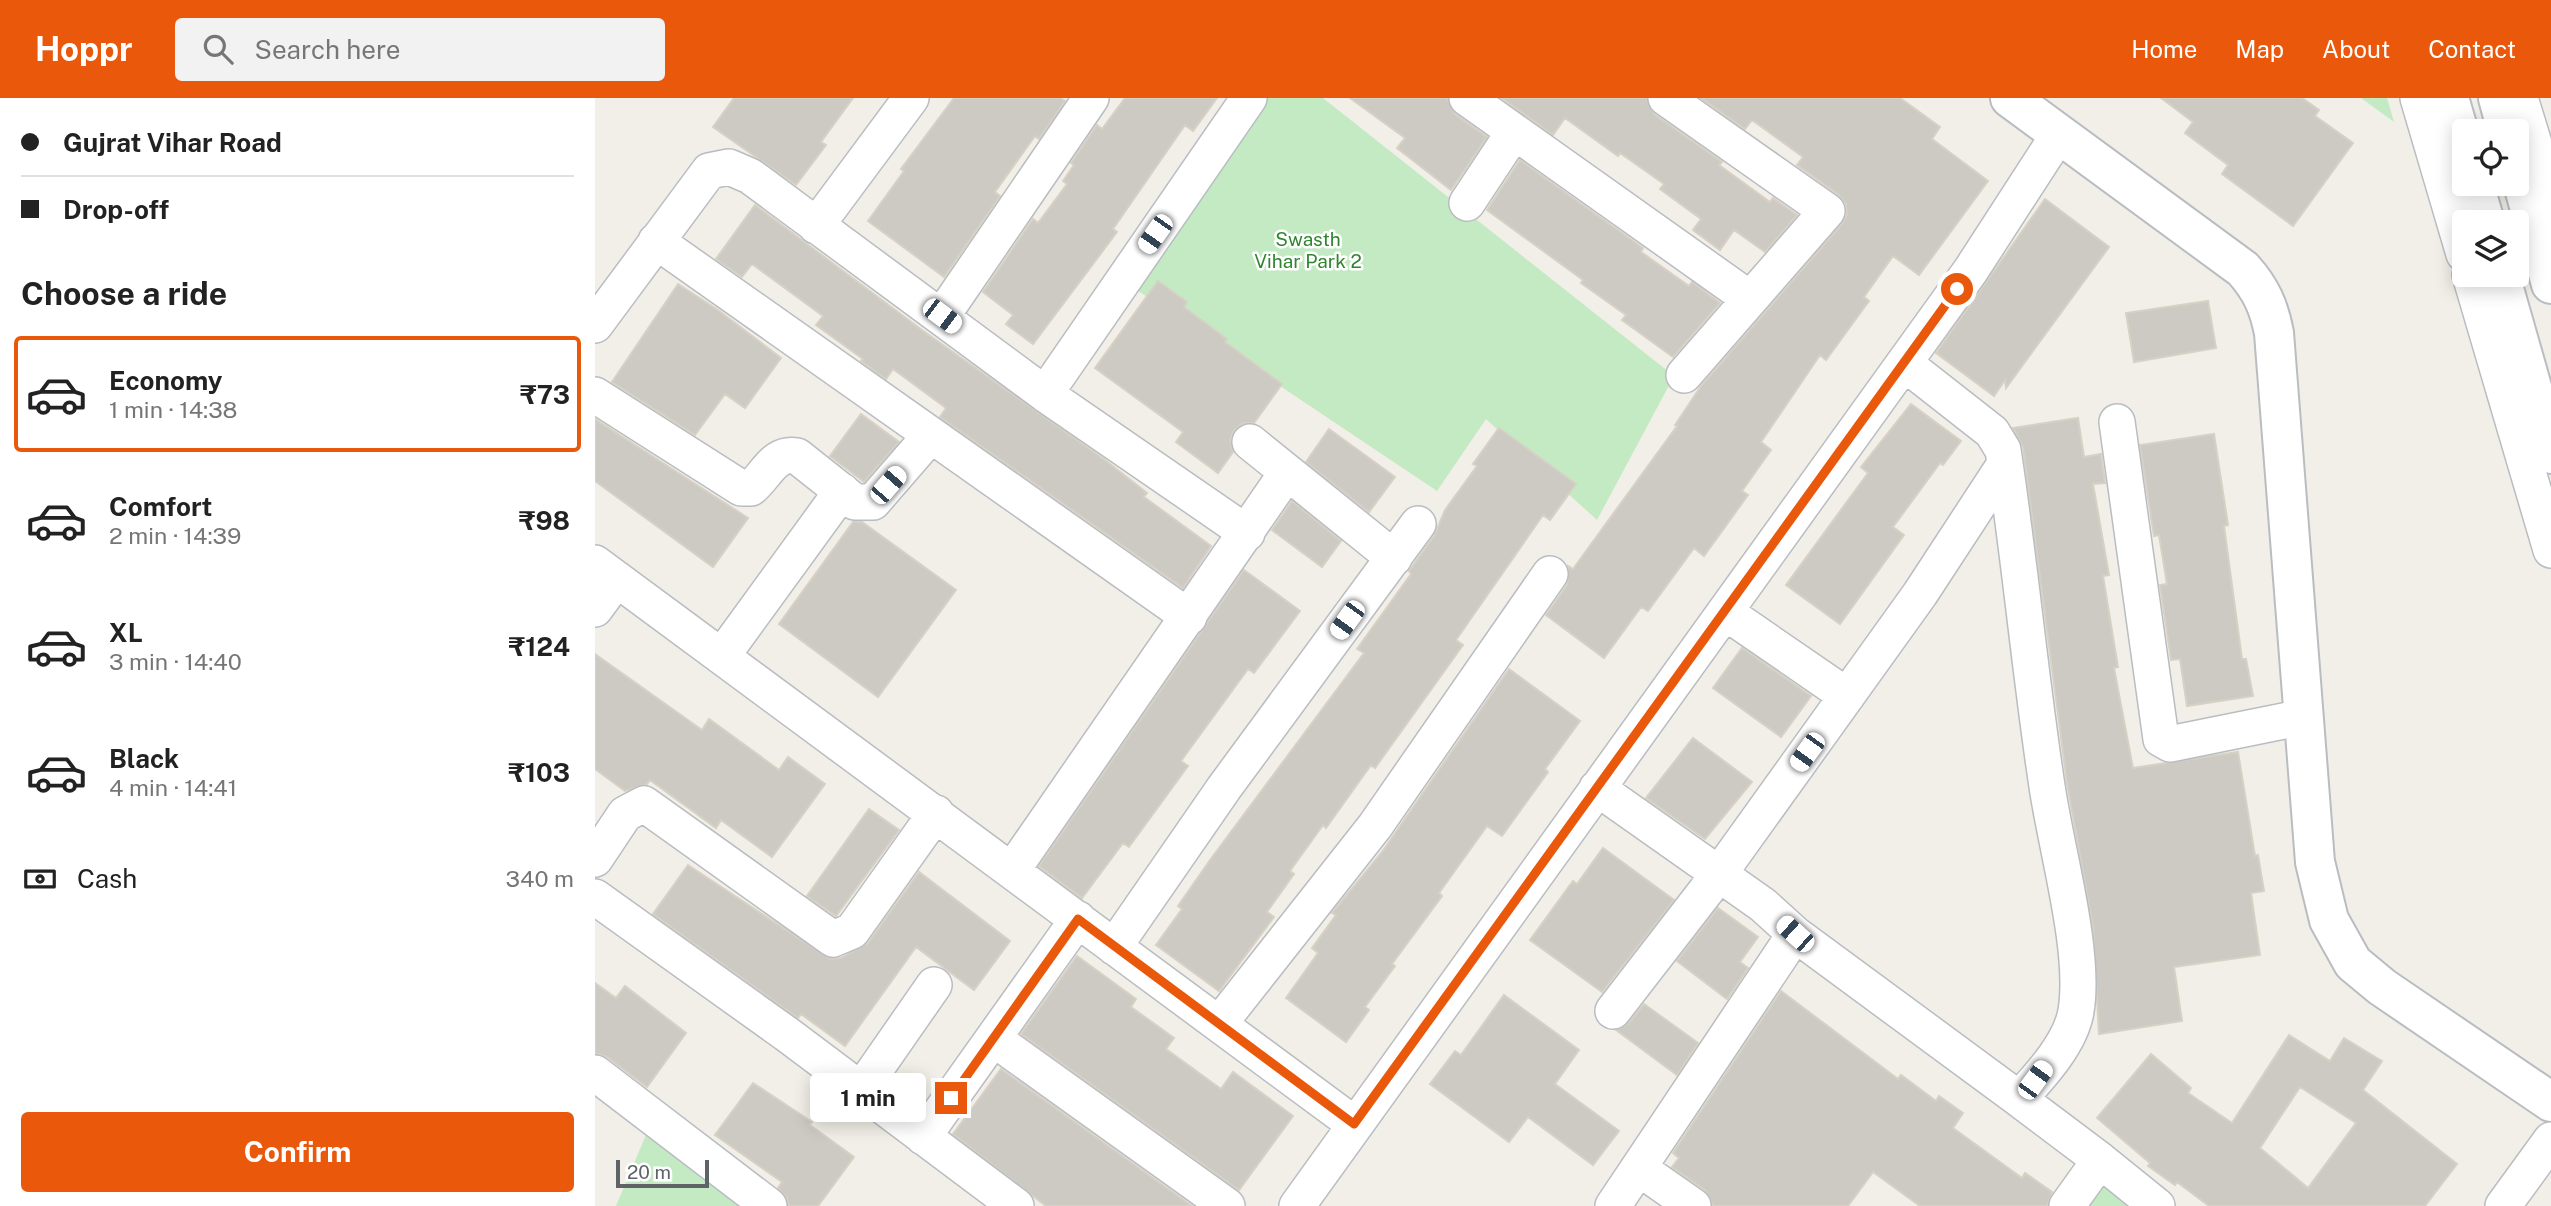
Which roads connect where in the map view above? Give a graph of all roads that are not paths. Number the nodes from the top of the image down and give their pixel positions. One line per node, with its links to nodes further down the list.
1 (911, 98): 19 (street)
2 (1091, 98): 25 (street)
3 (1249, 98): 29 (street)
4 (1467, 98): 13 (street)
5 (1666, 98): 24 (street)
6 (2010, 98): 14 (street)
7 (2418, 98): 18 (street)
8 (2449, 98): 11 (street)
9 (2498, 98): 12 (street)
10 (2520, 98): 16 (street)
11 (2455, 119)
12 (2504, 119)
13 (1514, 132): 17 (street); 24 (street)
14 (2059, 134): 27 (street); 49 (street)
15 (2526, 196): 21 (street)
16 (2551, 199)
17 (1467, 203)
18 (2452, 213)
19 (815, 226): 20 (street); 25 (street)
20 (656, 241): 26 (street); 32 (street)
21 (2551, 284)
22 (2474, 287): 40 (street)
23 (2503, 287): 34 (street)
24 (1750, 299): 28 (street)
25 (942, 316): 29 (street)
26 (595, 325)
27 (1904, 363): 35 (street); 45 (street)
28 (1684, 375)
29 (1045, 394): 39 (street)
30 (595, 395): 37 (street)
31 (2117, 422): 49 (street)
32 (932, 435): 37 (street); 46 (street)
33 (1250, 442): 36 (street)
34 (2551, 454)
35 (2005, 464): 48 (street); 65 (street)
36 (1286, 474): 39 (street); 41 (street)
37 (842, 491): 47 (street)
38 (1418, 524): 41 (street)
39 (1247, 533): 46 (street)
40 (2551, 550)
41 (1394, 558): 58 (street)
42 (606, 571): 44 (street); 47 (street)
43 (1550, 574): 61 (street)
44 (595, 609)
45 (1725, 612): 48 (street); 50 (street)
46 (1189, 617): 53 (street)
47 (722, 656): 51 (street)
48 (1847, 696): 54 (street)
49 (2304, 717): 66 (street)
50 (1597, 788): 54 (street); 67 (street)
51 (936, 813): 52 (street); 53 (street)
52 (595, 859)
53 (1013, 869): 56 (street)
54 (1719, 874): 57 (street); 60 (street)
55 (595, 897): 64 (street)
56 (1078, 919): 58 (street); 62 (street)
57 (1795, 934): 65 (street); 71 (street)
58 (1114, 947): 61 (street)
59 (935, 985): 64 (street)
60 (1613, 1011)
61 (1219, 1024): 67 (street)
62 (994, 1039): 68 (street); 74 (street)
63 (595, 1073): 72 (street)
64 (861, 1090): 68 (street)
65 (2019, 1099): 70 (street)
66 (2551, 1102)
67 (1354, 1124): 75 (street)
68 (923, 1137): 73 (street)
69 (2551, 1140): 80 (street)
70 (2100, 1160): 78 (street); 79 (street)
71 (1640, 1169): 76 (street); 77 (street)
72 (769, 1206)
73 (1016, 1206)
74 (1227, 1206)
75 (1297, 1206)
76 (1613, 1206)
77 (1693, 1206)
78 (2067, 1206)
79 (2157, 1206)
80 (2504, 1206)

